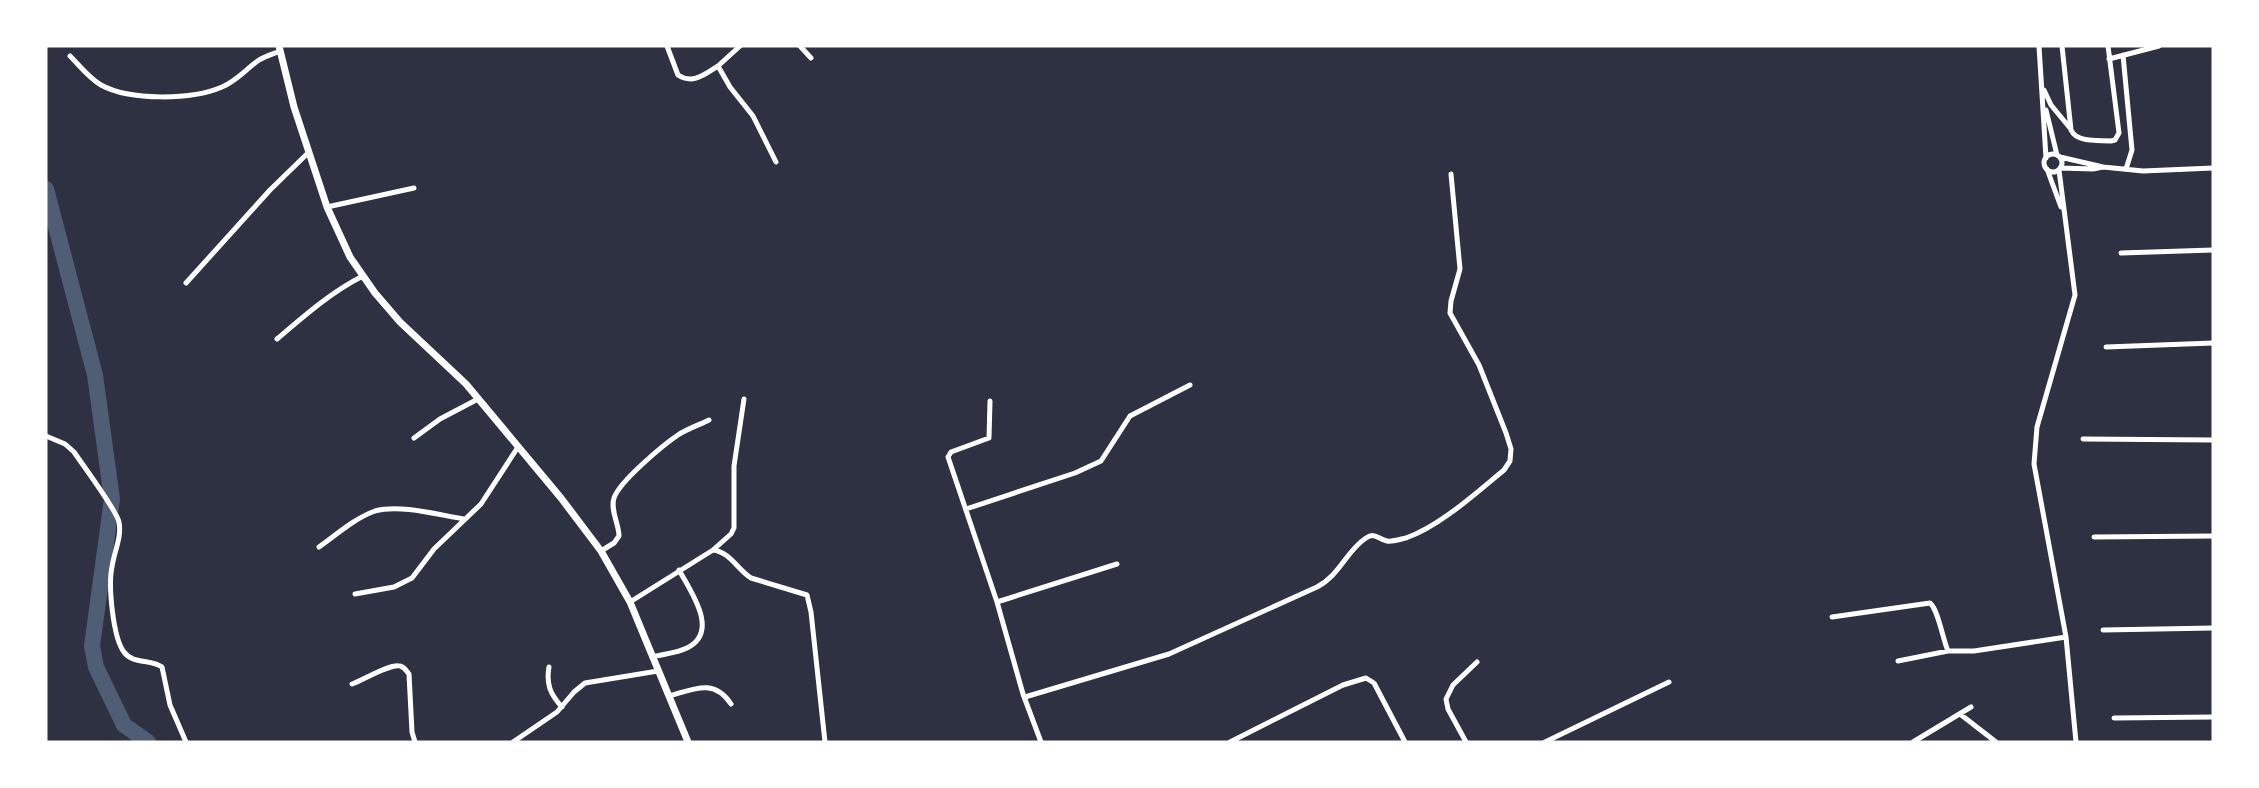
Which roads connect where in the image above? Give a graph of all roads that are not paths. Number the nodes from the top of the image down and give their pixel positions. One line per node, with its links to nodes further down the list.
1 (667, 46): 13 (street)
2 (740, 46): 13 (street)
3 (800, 46): 11 (street)
4 (2039, 46): 14 (street)
5 (2062, 46): 16 (street)
6 (2108, 46): 12 (street)
7 (2159, 46): 9 (street)
8 (280, 49): 10 (street); 17 (street)
9 (2123, 55): 12 (street); 25 (street)
10 (70, 56)
11 (811, 58)
12 (2110, 59): 16 (street)
13 (718, 66): 20 (street)
14 (2042, 88): 15 (street); 16 (street)
15 (2044, 105): 18 (street); 19 (street)
16 (2071, 130)
17 (309, 152): 28 (street); 33 (street)
18 (2059, 156): 19 (street); 21 (street); 24 (street)
19 (2046, 158): 23 (street)
20 (776, 162)
21 (2103, 167): 24 (street); 25 (street)
22 (2213, 168): 25 (street)
23 (2047, 169): 24 (street); 29 (street)
24 (2059, 169): 29 (street)
25 (2126, 169)
26 (1451, 174): 72 (street)
27 (414, 188): 28 (street)
28 (327, 208): 32 (street)
29 (2064, 215): 62 (street)
30 (2213, 250): 31 (street)
31 (2121, 253)
32 (363, 276): 34 (street); 38 (street)
33 (186, 283)
34 (277, 339)
35 (2213, 343): 36 (street)
36 (2106, 348)
37 (1190, 384): 47 (street)
38 (478, 399): 43 (street); 46 (street)
39 (744, 399): 52 (street)
40 (990, 401): 47 (street)
41 (709, 420): 53 (street)
42 (46, 436): 79 (street)
43 (414, 438)
44 (2083, 439): 45 (street)
45 (2213, 440)
46 (518, 447): 48 (street); 53 (street)
47 (966, 508): 58 (street)
48 (464, 519): 51 (street); 56 (street)
49 (2213, 536): 50 (street)
50 (2094, 537)
51 (319, 547)
52 (712, 550): 55 (street); 83 (street)
53 (602, 551): 57 (street)
54 (1117, 564): 58 (street)
55 (680, 570): 57 (street); 64 (street)
56 (354, 594)
57 (630, 602): 64 (street)
58 (997, 602): 72 (street)
59 (1832, 617): 63 (street)
60 (2213, 628): 61 (street)
61 (2103, 630)
62 (2066, 637): 63 (street); 91 (street)
63 (1948, 651): 65 (street)
64 (652, 657): 68 (street)
65 (1898, 661)
66 (1477, 662): 87 (street)
67 (549, 667): 74 (street)
68 (658, 671): 71 (street); 74 (street)
69 (1669, 682): 88 (street)
70 (352, 684): 80 (street)
71 (669, 696): 73 (street); 82 (street)
72 (1025, 697): 84 (street)
73 (731, 704)
74 (562, 707): 81 (street)
75 (1972, 707): 76 (street)
76 (1960, 714): 89 (street); 90 (street)
77 (2213, 717): 78 (street)
78 (2114, 718)
79 (186, 742)
80 (415, 742)
81 (513, 742)
82 (688, 742)
83 (825, 742)
84 (1041, 742)
85 (1230, 742): 86 (street)
86 (1406, 742)
87 (1466, 742)
88 (1545, 742)
89 (1913, 742)
90 (1996, 742)
91 (2076, 742)

